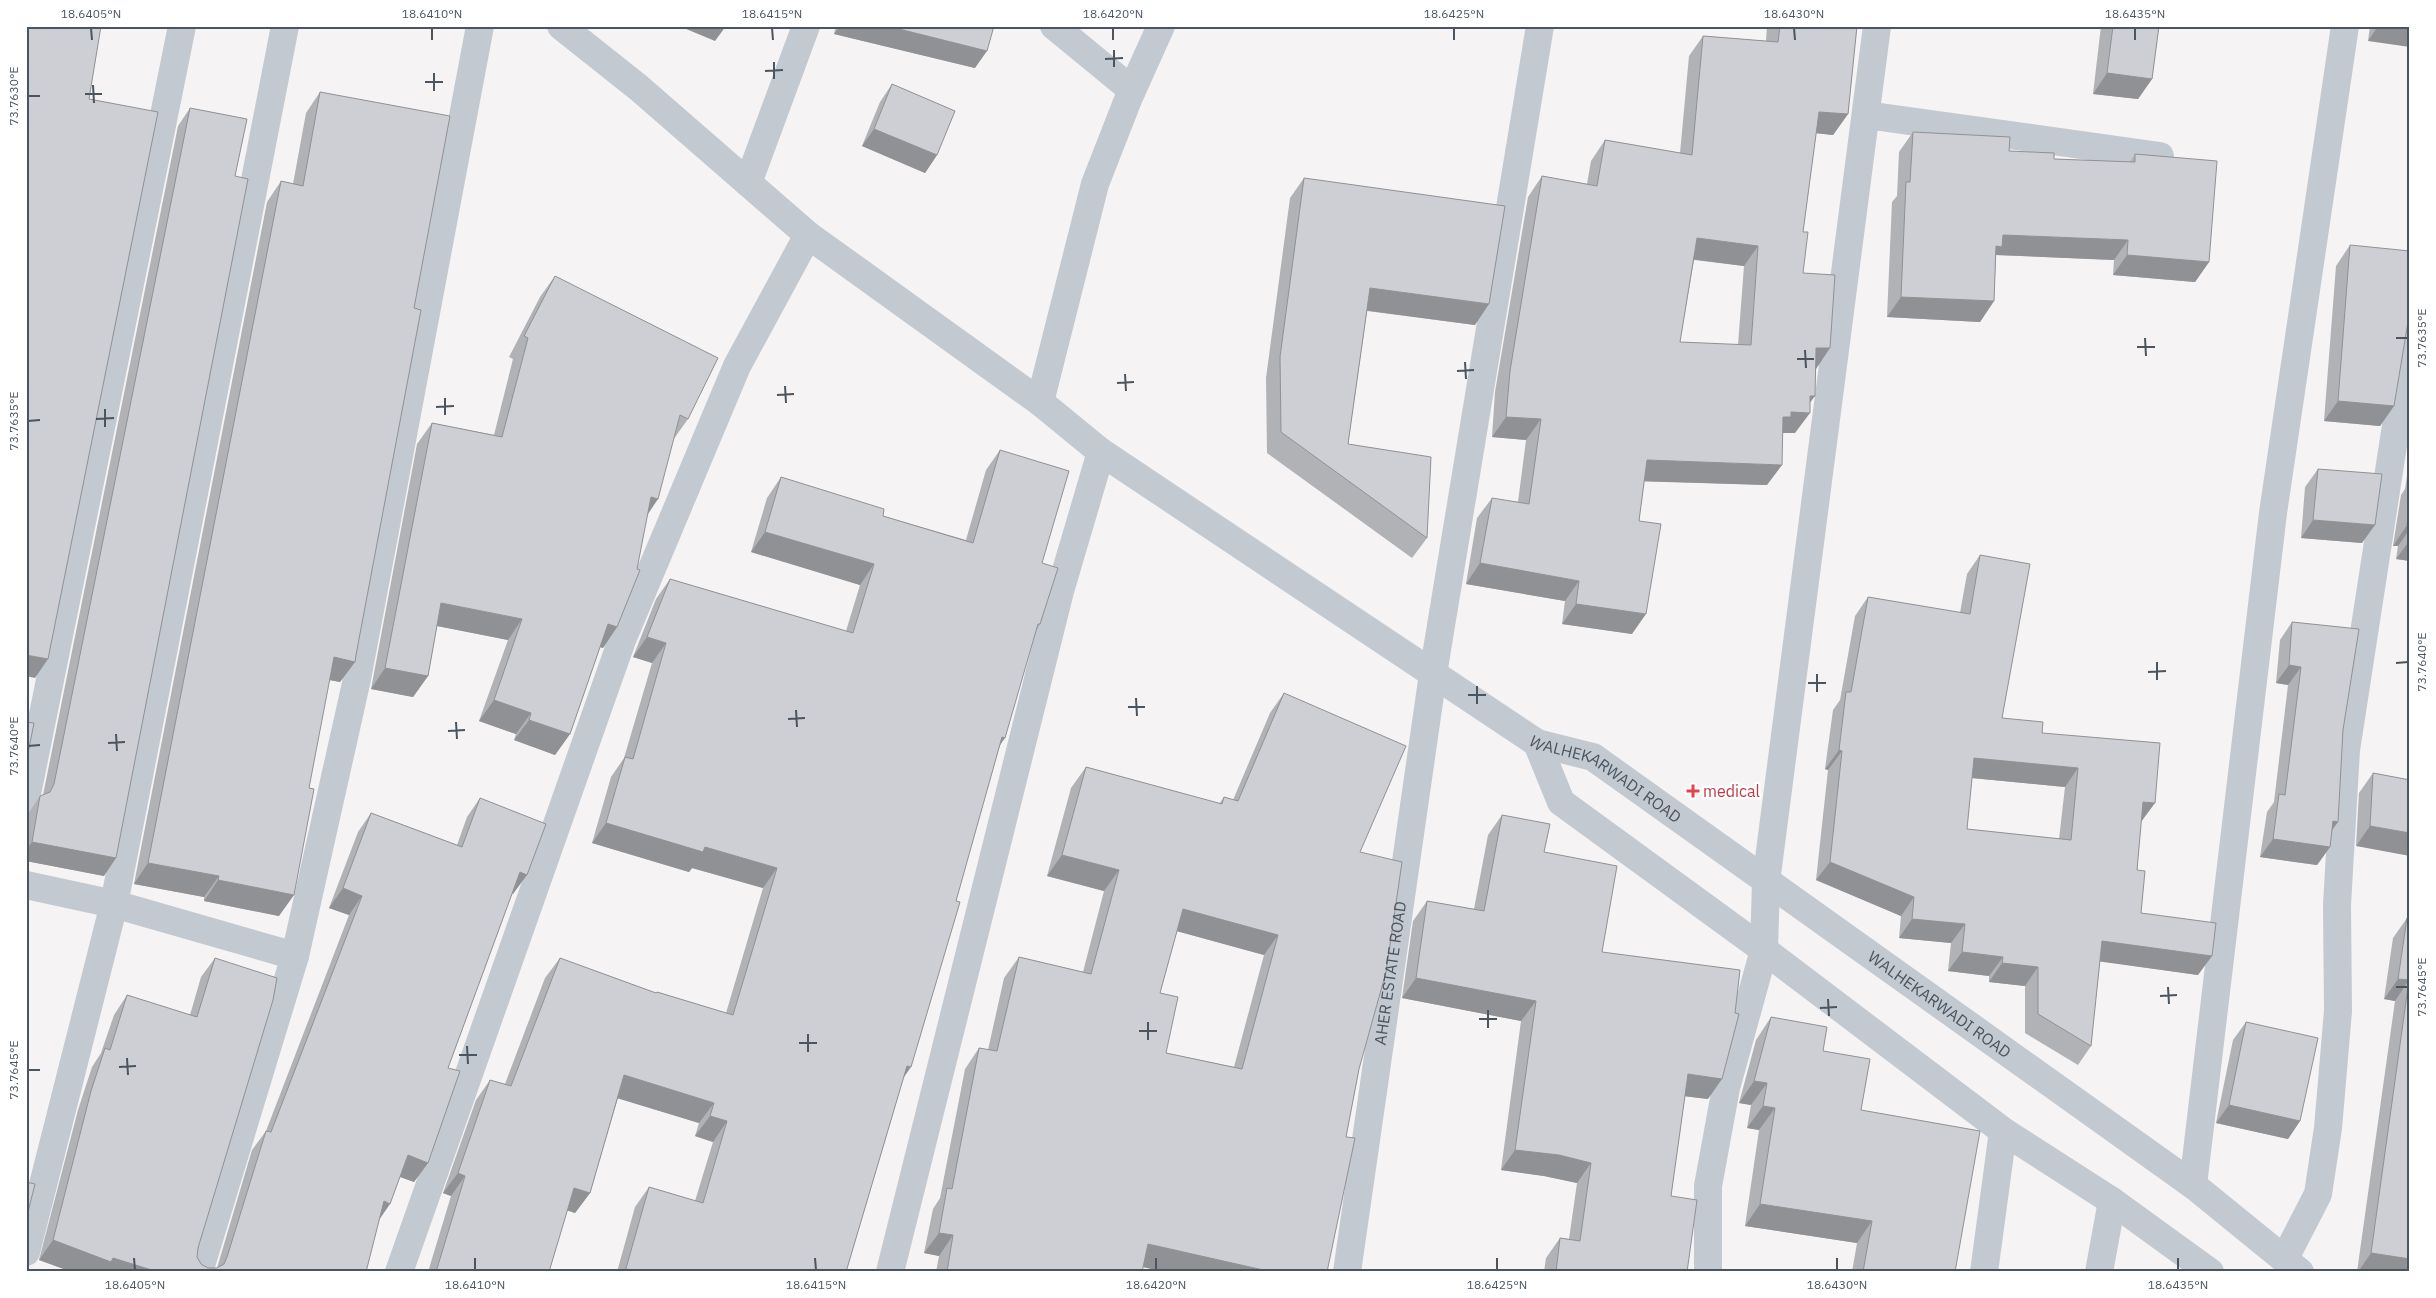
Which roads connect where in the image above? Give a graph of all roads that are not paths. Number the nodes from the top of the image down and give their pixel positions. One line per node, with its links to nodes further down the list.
1 (182, 26): 21 (street)
2 (285, 26): 24 (street)
3 (480, 26): 26 (street)
4 (562, 26): 14 (street)
5 (806, 26): 14 (street)
6 (1054, 26): 11 (street)
7 (1161, 26): 11 (street)
8 (1540, 26): 19 (street, AHER ESTATE ROAD)
9 (1877, 26): 12 (street)
10 (2345, 26): 28 (street)
11 (1132, 90): 17 (street)
12 (1866, 114): 13 (street); 22 (street)
13 (2160, 156)
14 (748, 183): 15 (street)
15 (808, 235): 17 (street); 33 (street)
16 (2410, 335): 31 (street)
17 (1040, 402): 18 (street)
18 (1101, 452): 19 (street); 34 (street)
19 (1432, 674): 20 (street); 35 (street, AHER ESTATE ROAD)
20 (1537, 743): 22 (street, WALHEKARWADI ROAD); 25 (street, WALHEKARWADI ROAD)
21 (26, 799)
22 (1766, 882): 25 (street); 28 (street, WALHEKARWADI ROAD)
23 (26, 886): 24 (street)
24 (114, 904): 26 (street); 30 (street)
25 (1764, 950): 27 (street, WALHEKARWADI ROAD); 36 (street)
26 (295, 956): 32 (street)
27 (2003, 1131): 29 (street, WALHEKARWADI ROAD); 37 (street)
28 (2193, 1186): 31 (street, WALHEKARWADI ROAD)
29 (2112, 1201): 38 (street); 39 (street, WALHEKARWADI ROAD)
30 (26, 1252)
31 (2292, 1265)
32 (199, 1272)
33 (399, 1272)
34 (890, 1272)
35 (1347, 1272)
36 (1708, 1272)
37 (1984, 1272)
38 (2099, 1272)
39 (2210, 1272)

